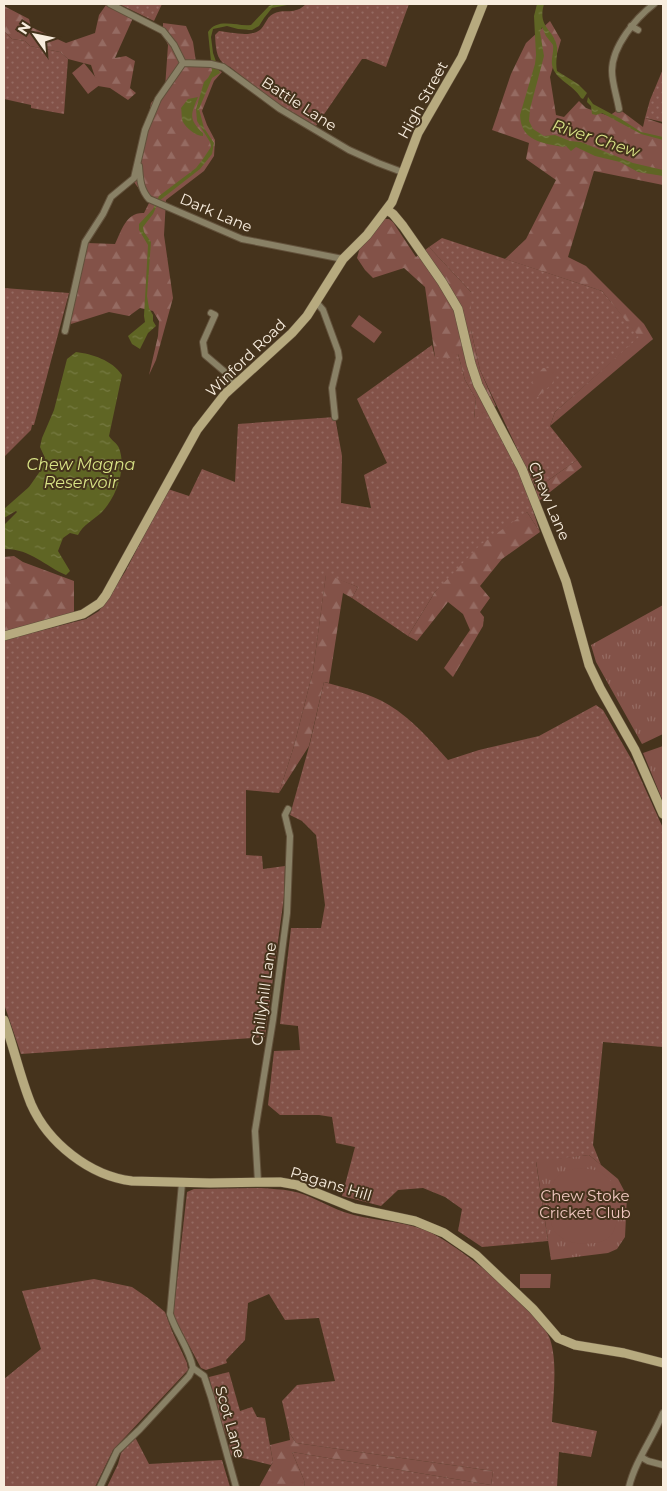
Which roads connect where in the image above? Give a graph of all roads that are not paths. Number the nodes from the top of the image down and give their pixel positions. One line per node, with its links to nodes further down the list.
1 (110, 4): 6 (street)
2 (483, 4): 9 (main road, High Street)
3 (654, 4): 4 (street)
4 (631, 26): 5 (street); 7 (street)
5 (638, 30)
6 (183, 63): 8 (street); 9 (street, Battle Lane)
7 (619, 109)
8 (138, 162): 11 (street, Dark Lane); 14 (street)
9 (402, 172): 10 (main road, High Street)
10 (388, 210): 11 (main road, Winford Road); 19 (main road, Chew Lane)
11 (342, 259): 12 (main road, Winford Road)
12 (316, 302): 15 (main road, Winford Road); 16 (street)
13 (215, 315): 15 (street)
14 (65, 331)
15 (236, 383): 17 (main road, Winford Road)
16 (335, 417)
17 (4, 636)
18 (288, 809): 21 (street, Chillyhill Lane)
19 (663, 814)
20 (4, 1020): 22 (main road, Pagans Hill)
21 (258, 1182): 22 (main road, Pagans Hill); 23 (main road, Pagans Hill)
22 (182, 1183): 24 (street, Scot Lane)
23 (663, 1363)
24 (193, 1368): 28 (street); 29 (street, Scot Lane)
25 (663, 1413): 26 (street)
26 (641, 1457): 27 (street); 30 (street)
27 (663, 1465)
28 (100, 1487)
29 (236, 1487)
30 (629, 1487)

